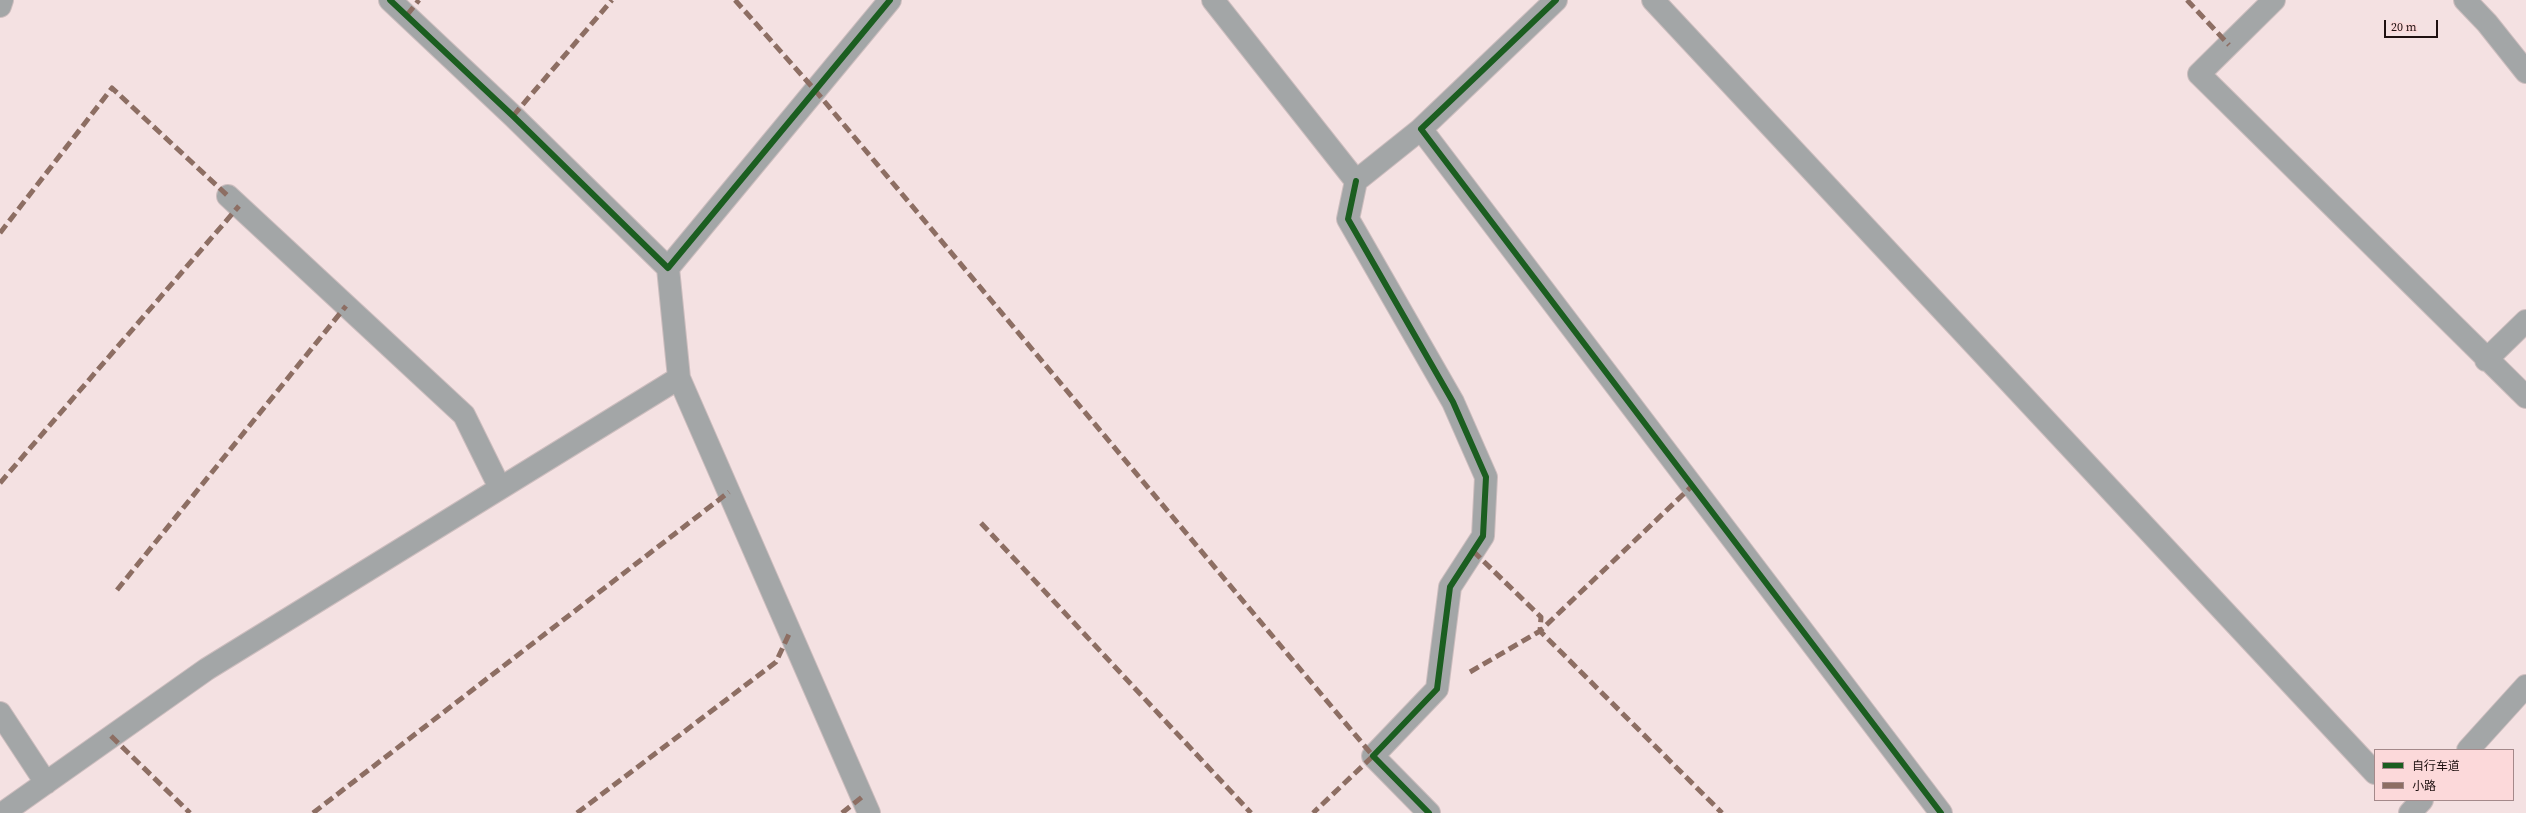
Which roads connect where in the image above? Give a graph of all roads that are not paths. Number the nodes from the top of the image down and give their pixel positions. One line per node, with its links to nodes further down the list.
1 (2, 0): 9 (street)
2 (390, 0): 14 (street)
3 (890, 0): 14 (street)
4 (1213, 0): 12 (street)
5 (1556, 0): 11 (street)
6 (1653, 0): 23 (street)
7 (2274, 0): 16 (street)
8 (2465, 0): 10 (street)
9 (0, 6)
10 (2526, 72)
11 (1421, 129): 12 (street); 28 (street)
12 (1356, 181): 27 (street)
13 (228, 196): 19 (street)
14 (668, 268): 17 (street)
15 (2526, 322): 16 (street)
16 (2486, 360): 18 (street)
17 (679, 378): 19 (street); 26 (street)
18 (2526, 397)
19 (500, 488): 24 (street)
20 (2526, 686): 22 (street)
21 (0, 713): 24 (street)
22 (2469, 749)
23 (2374, 772)
24 (46, 783): 25 (street)
25 (3, 813)
26 (869, 813)
27 (1429, 813)
28 (1942, 813)

